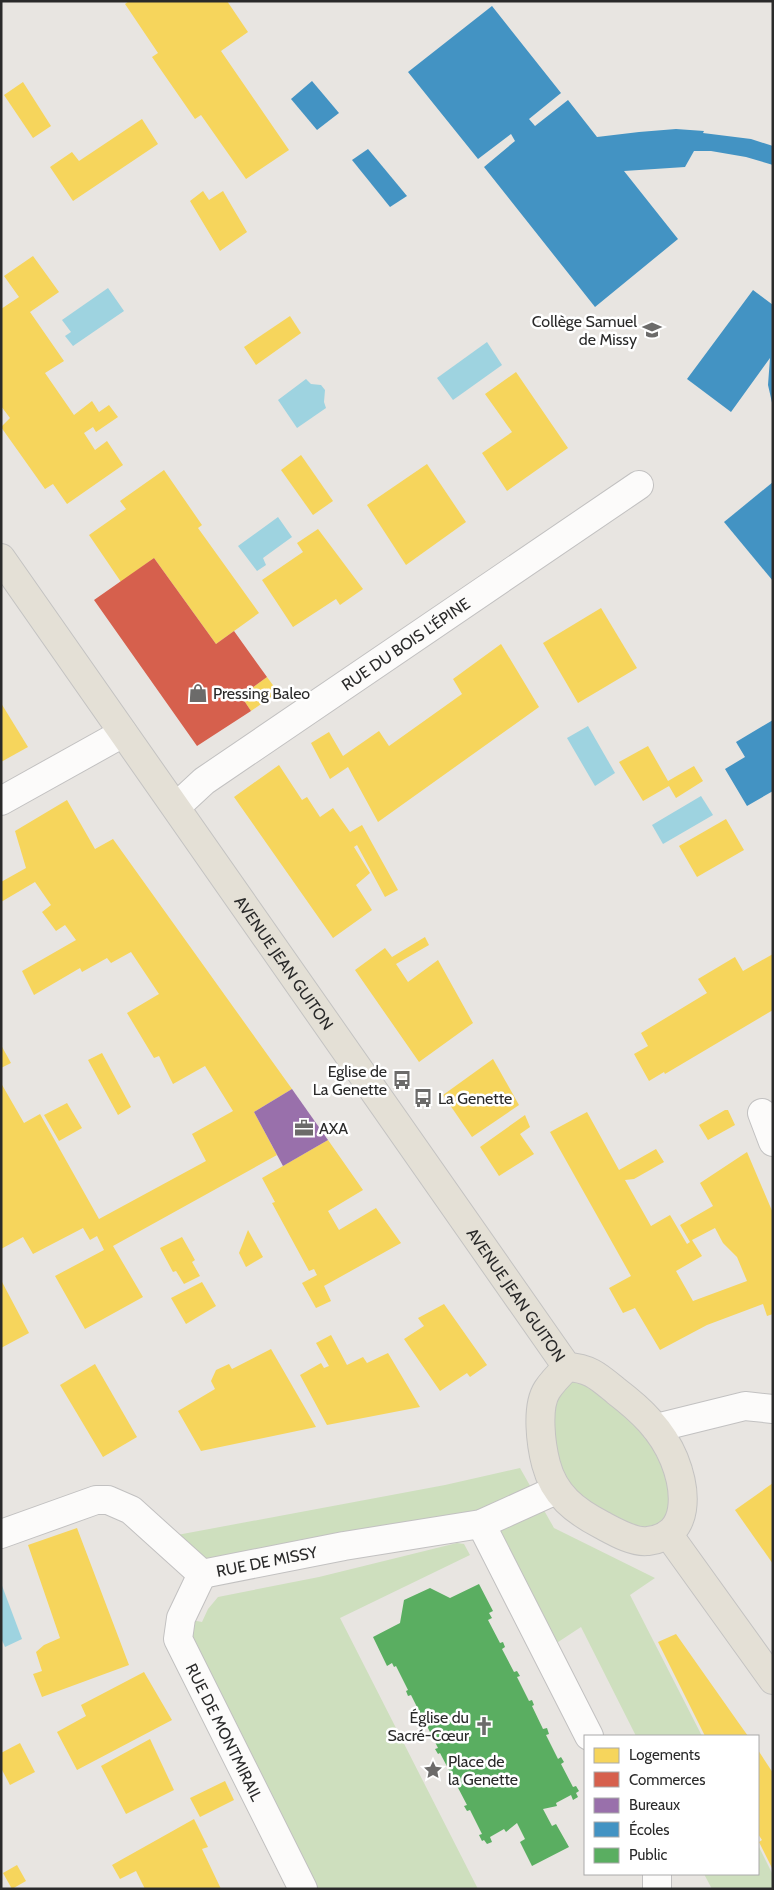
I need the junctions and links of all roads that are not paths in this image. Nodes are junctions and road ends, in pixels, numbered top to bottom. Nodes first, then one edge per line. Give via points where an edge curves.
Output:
1 (639, 485) dead end
2 (1, 558) edge
3 (123, 733) junction
4 (1, 801) edge
5 (176, 807) junction
6 (762, 1114) dead end
7 (773, 1142) edge
8 (567, 1367) junction
9 (773, 1410) edge
10 (656, 1428) junction
11 (556, 1490) junction
12 (481, 1524) junction
13 (1, 1534) edge
14 (668, 1534) junction
15 (202, 1574) junction
16 (773, 1680) edge
17 (588, 1735) edge
18 (657, 1875) edge
19 (303, 1889) edge
20 (657, 1889) edge

1 - 5 street, RUE DU BOIS L'ÉPINE via 204,781
2 - 3 main road, AVENUE JEAN GUITON
3 - 4 street
3 - 5 main road, AVENUE JEAN GUITON
5 - 8 main road, AVENUE JEAN GUITON
6 - 7 street
8 - 10 main road via 582,1368 602,1380 644,1413
8 - 11 main road via 546,1390 542,1408 544,1458
9 - 10 street via 745,1406
10 - 14 main road via 674,1458 683,1489 684,1504 678,1524
11 - 12 street, RUE DE MISSY
11 - 14 main road via 579,1513 629,1538 648,1541
12 - 15 street, RUE DE MISSY
12 - 17 street
13 - 15 street, RUE DE MISSY via 96,1500 108,1500 131,1510
14 - 16 main road
15 - 19 street, RUE DE MONTMIRAIL via 181,1618 178,1639
18 - 20 street

